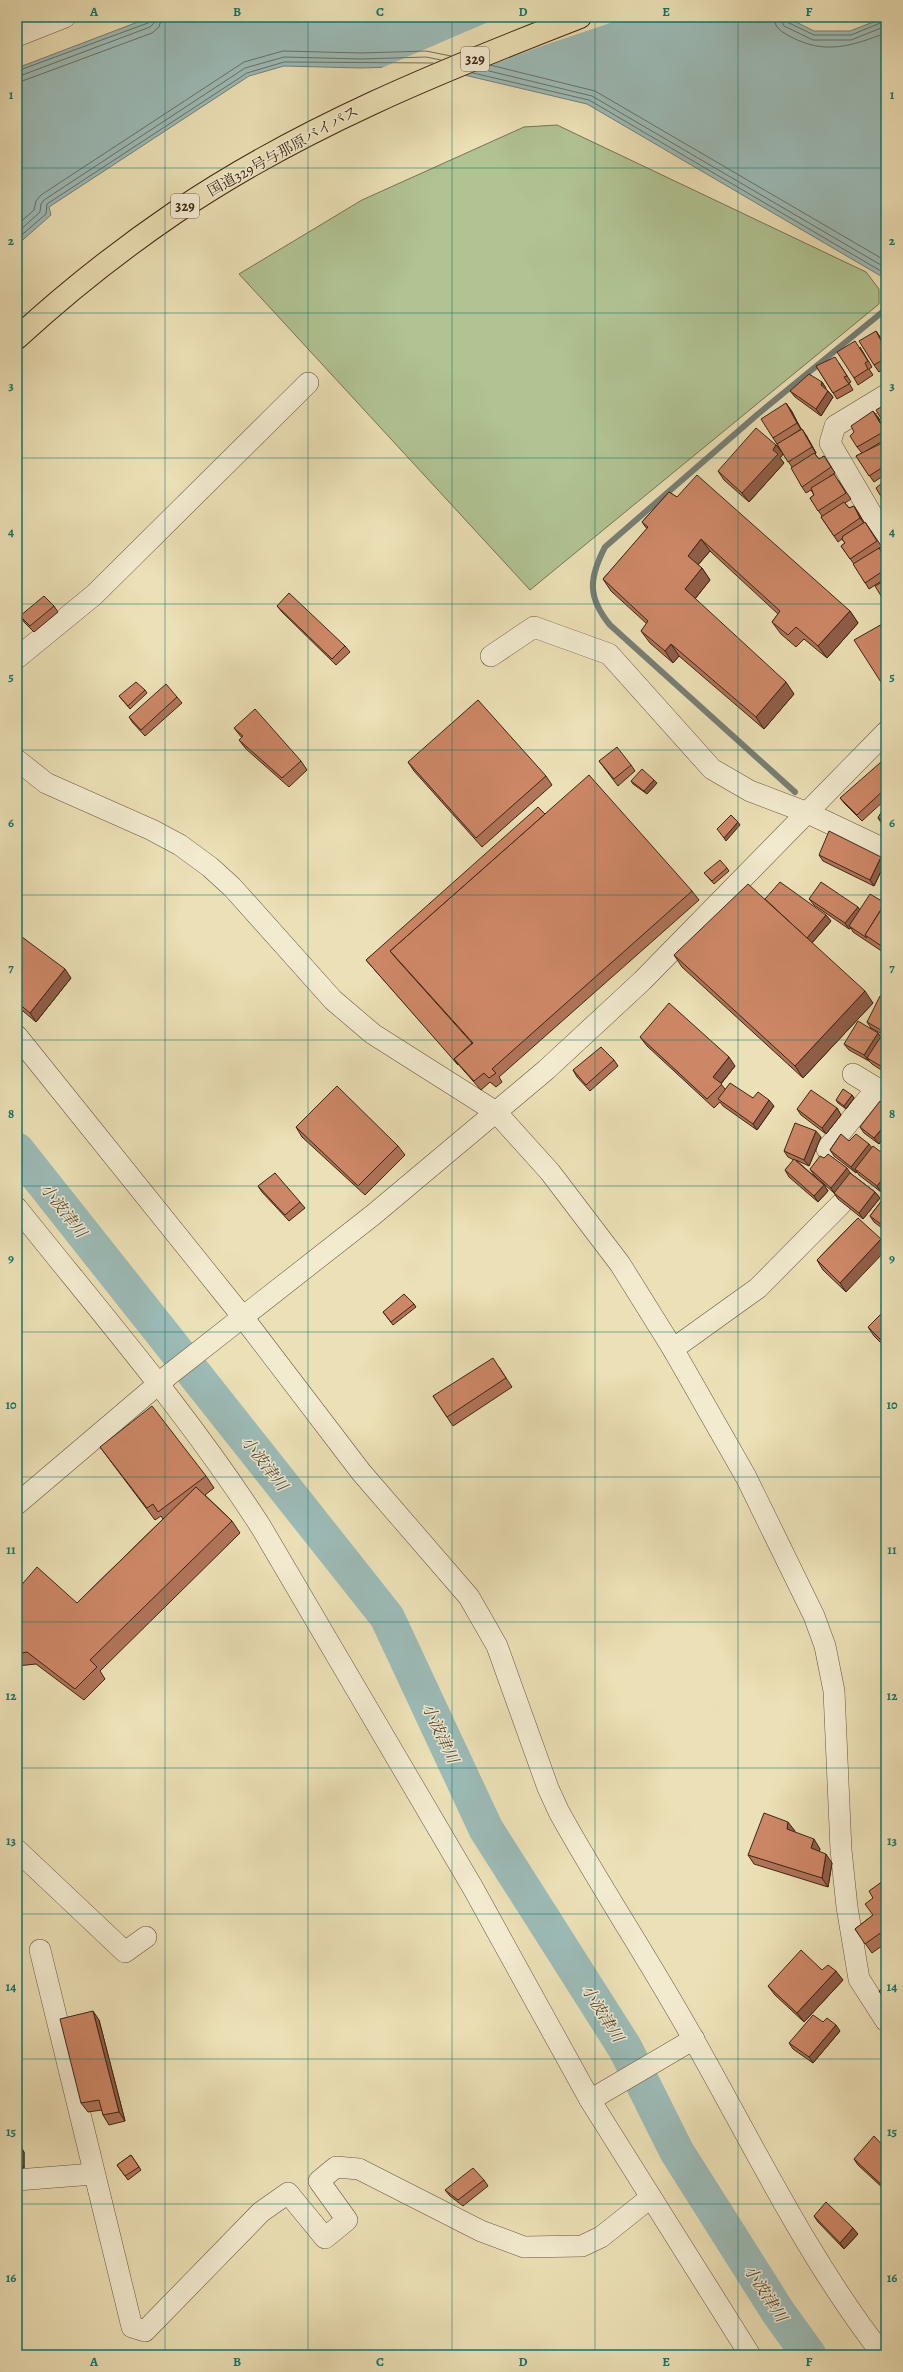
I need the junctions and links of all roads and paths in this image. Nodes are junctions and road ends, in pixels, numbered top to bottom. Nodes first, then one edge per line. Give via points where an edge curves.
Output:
1 (65, 17) edge
2 (580, 17) edge
3 (17, 36) edge
4 (17, 338) edge
5 (308, 383) dead end
6 (886, 395) edge
7 (886, 538) edge
8 (491, 656) dead end
9 (17, 658) edge
10 (886, 732) edge
11 (17, 760) edge
12 (808, 813) junction
13 (886, 850) edge
14 (17, 1036) edge
15 (853, 1074) dead end
16 (881, 1091) edge
17 (496, 1112) junction
18 (827, 1149) dead end
19 (842, 1204) edge
20 (17, 1208) edge
21 (242, 1316) junction
22 (673, 1349) junction
23 (164, 1379) junction
24 (17, 1504) edge
25 (17, 1850) edge
26 (146, 1937) dead end
27 (40, 1950) dead end
28 (886, 2021) edge
29 (689, 2042) junction
30 (597, 2096) junction
31 (93, 2174) junction
32 (17, 2180) edge
33 (650, 2198) junction
34 (750, 2355) edge
35 (883, 2355) edge

1 - 3 street
2 - 4 highway, 国道329号与那原バイパス / 329 via 372,103 271,155 177,212 103,264
5 - 9 street via 94,594
6 - 7 street via 835,426 830,444
8 - 12 street via 534,627 609,654 712,769 750,791
10 - 12 street
11 - 17 street via 46,783 180,845 232,887 333,1000 361,1024
12 - 13 street
12 - 17 street via 642,981
14 - 21 street
15 - 16 street
16 - 18 street
17 - 21 street via 373,1215
17 - 22 street via 550,1172 591,1224 620,1264
19 - 22 street via 758,1288
20 - 23 street
21 - 23 street
21 - 29 street via 361,1472 470,1597 497,1646 559,1812
22 - 28 street via 746,1477 814,1616 825,1646 834,1691 841,1850 849,1921 859,1979
23 - 24 street
23 - 30 street via 261,1527
25 - 26 street via 125,1952
27 - 31 street
29 - 30 street
29 - 35 street via 832,2282
30 - 33 street
31 - 32 street
31 - 33 street via 132,2327 145,2331 261,2212 288,2193 326,2238 347,2220 319,2181 336,2167 359,2169 481,2231 524,2248 582,2246 600,2237
33 - 34 street

